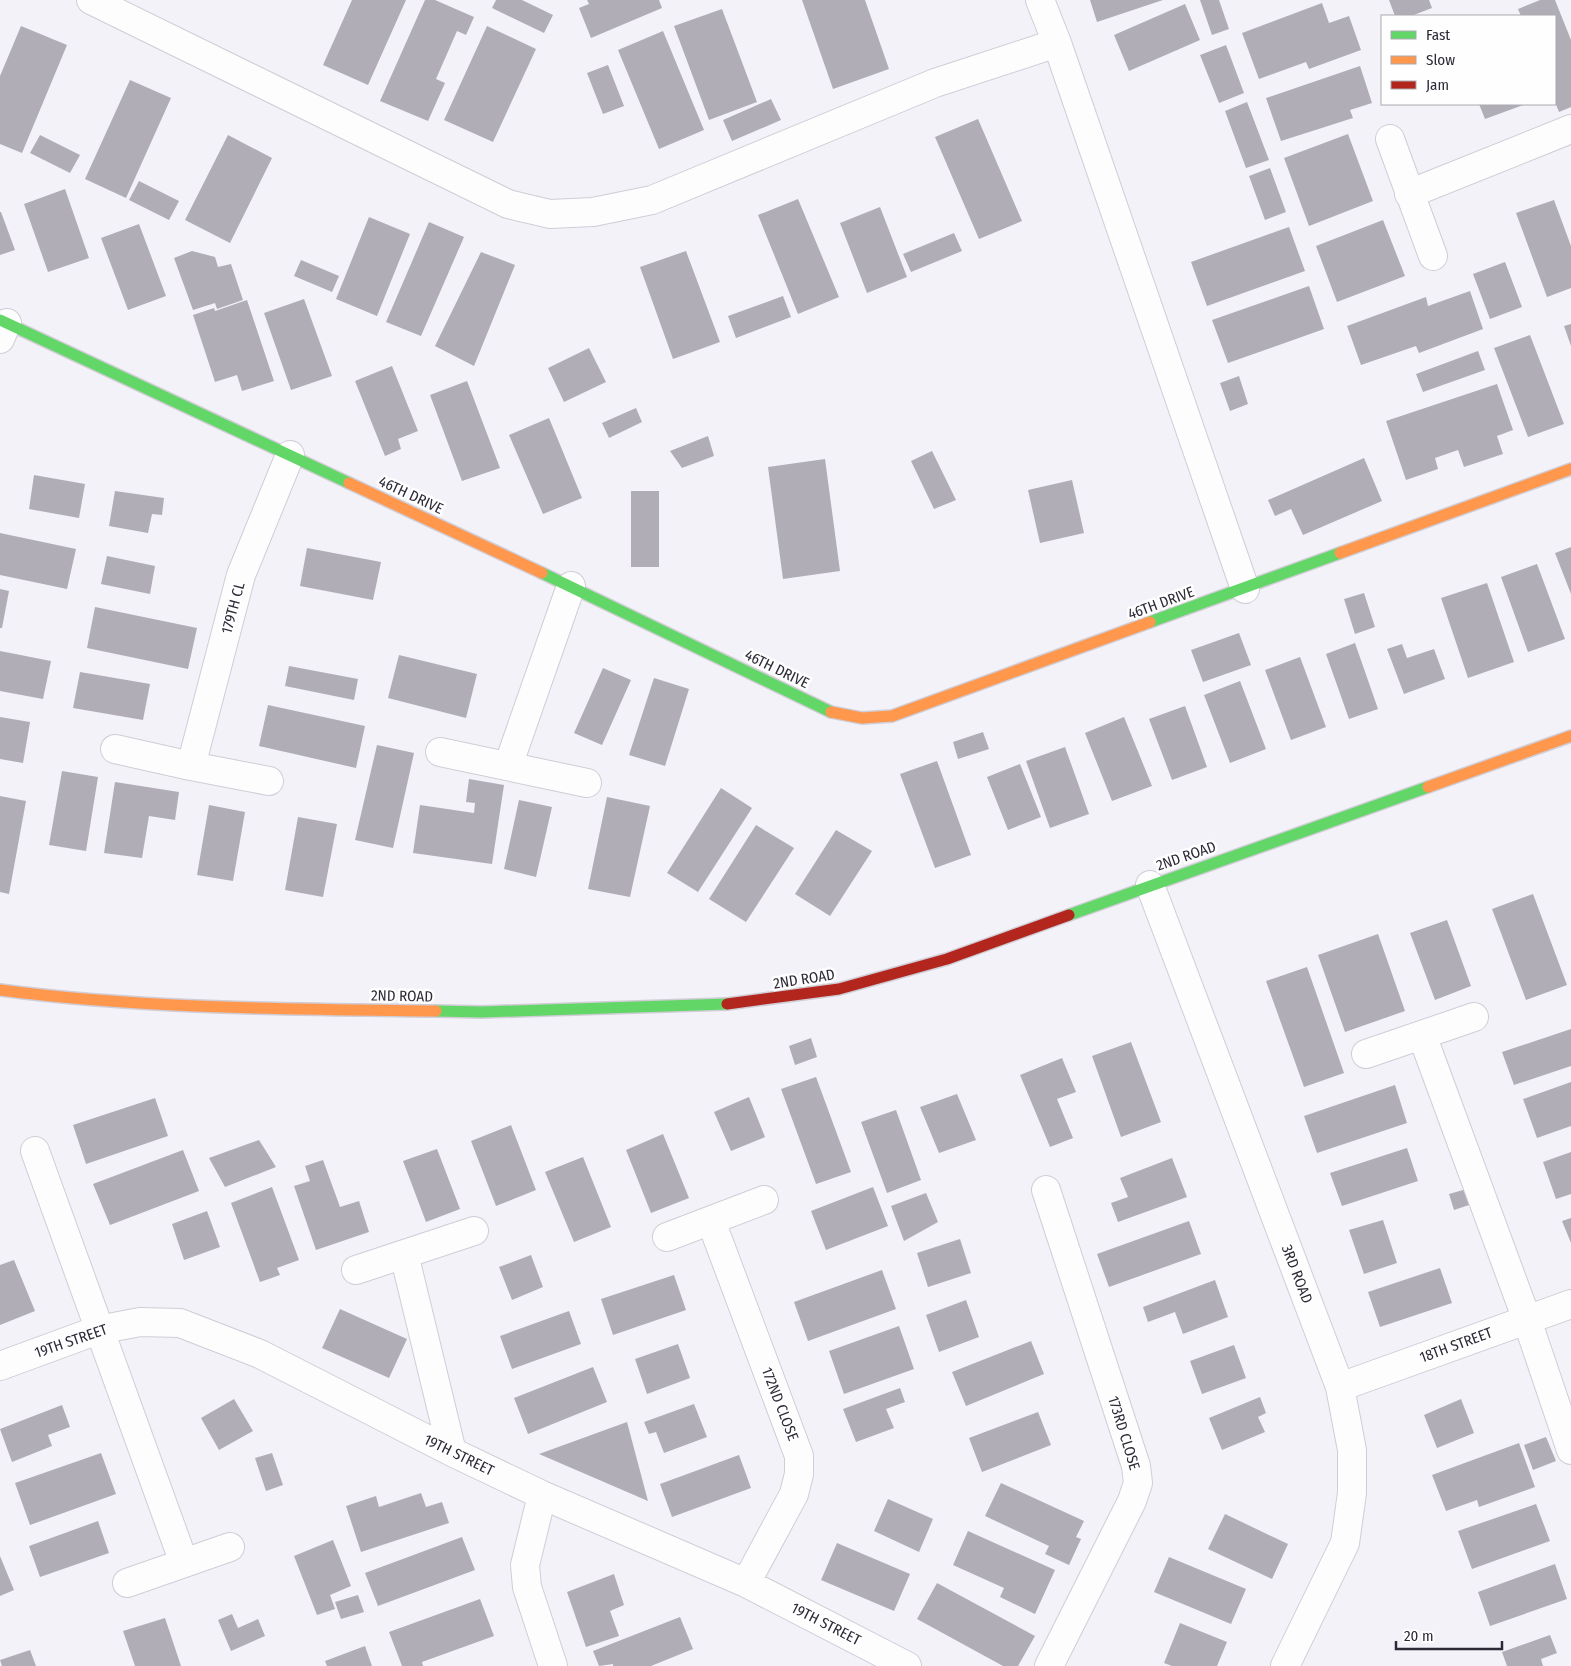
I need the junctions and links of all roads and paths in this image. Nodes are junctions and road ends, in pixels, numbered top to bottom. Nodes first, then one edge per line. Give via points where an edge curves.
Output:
1 (91, 0) edge
2 (1040, 0) edge
3 (1057, 43) junction
4 (1571, 129) edge
5 (1390, 140) dead end
6 (1409, 194) junction
7 (1433, 256) dead end
8 (2, 327) edge
9 (290, 455) junction
10 (1571, 469) edge
11 (571, 586) junction
12 (1245, 589) junction
13 (1571, 736) edge
14 (115, 749) dead end
15 (440, 752) dead end
16 (191, 766) junction
17 (508, 766) junction
18 (270, 781) dead end
19 (587, 783) dead end
20 (1150, 885) junction
21 (0, 990) edge
22 (1474, 1017) dead end
23 (1422, 1035) junction
24 (1366, 1054) dead end
25 (35, 1151) dead end
26 (1046, 1190) dead end
27 (764, 1200) dead end
28 (711, 1221) junction
29 (474, 1231) dead end
30 (667, 1237) dead end
31 (404, 1254) junction
32 (356, 1270) dead end
33 (1571, 1304) edge
34 (1527, 1320) junction
35 (98, 1330) junction
36 (0, 1366) edge
37 (1340, 1387) junction
38 (1571, 1450) edge
39 (452, 1452) junction
40 (542, 1495) junction
41 (230, 1547) dead end
42 (184, 1563) junction
43 (127, 1583) dead end
44 (746, 1583) junction
45 (553, 1666) edge
46 (907, 1666) edge
47 (1049, 1666) edge
48 (1285, 1666) edge

1 - 3 street via 508,204 550,214 593,212 652,200 935,84
2 - 3 street
3 - 12 street
4 - 6 street
5 - 6 street
6 - 7 street
8 - 9 street, 46TH DRIVE
9 - 11 street, 46TH DRIVE
9 - 16 street, 179TH CL via 241,575
10 - 12 street, 46TH DRIVE
11 - 12 street, 46TH DRIVE via 831,712 862,718 892,716
11 - 17 street
13 - 20 street, 2ND ROAD
14 - 16 street
15 - 17 street
16 - 18 street
17 - 19 street
20 - 21 street, 2ND ROAD via 947,959 839,989 736,1004 472,1012 250,1008 53,997
20 - 37 street, 3RD ROAD
22 - 23 street
23 - 24 street
23 - 34 street
25 - 35 street
26 - 47 street, 173RD CLOSE via 1136,1466 1138,1483
27 - 28 street
28 - 30 street
28 - 44 street, 172ND CLOSE via 799,1456 794,1494
29 - 31 street
31 - 32 street
31 - 39 street
33 - 34 street, 18TH STREET
34 - 37 street, 18TH STREET
34 - 38 street
35 - 36 street, 19TH STREET
35 - 39 street, 19TH STREET via 140,1322 180,1324 260,1354
35 - 42 street
37 - 48 street, 3RD ROAD via 1352,1450 1352,1493 1346,1543
39 - 40 street, 19TH STREET
40 - 44 street, 19TH STREET
40 - 45 street via 525,1565 527,1588
41 - 42 street
42 - 43 street
44 - 46 street, 19TH STREET

